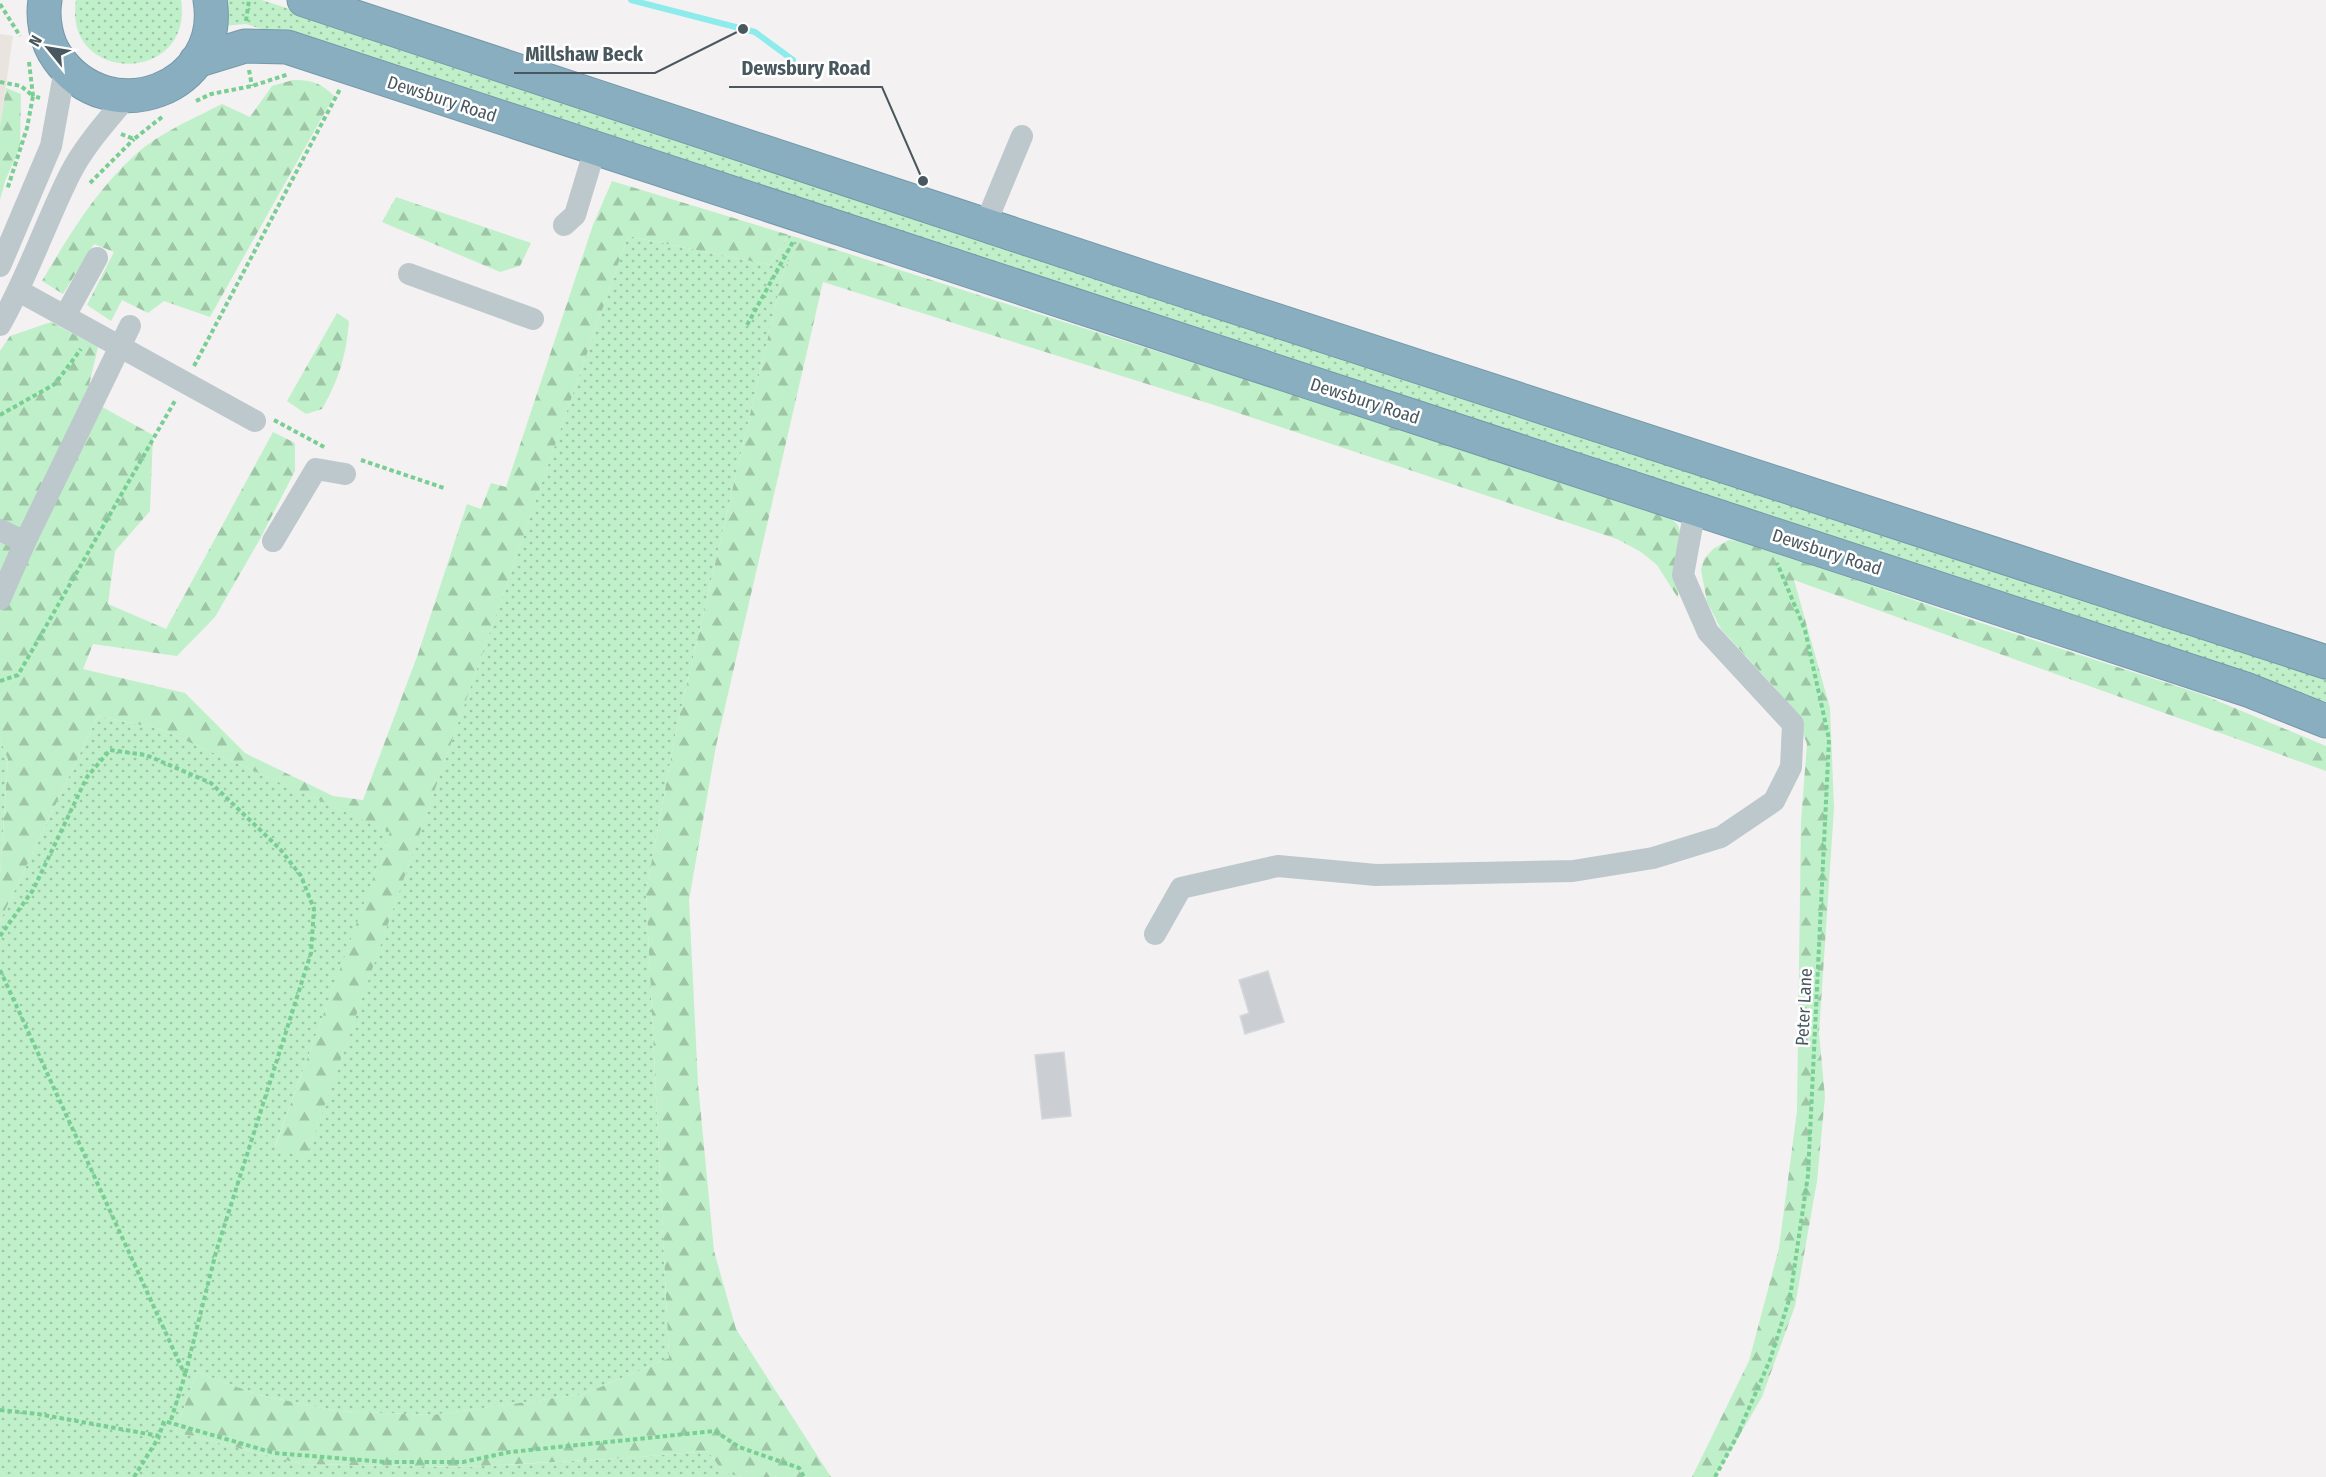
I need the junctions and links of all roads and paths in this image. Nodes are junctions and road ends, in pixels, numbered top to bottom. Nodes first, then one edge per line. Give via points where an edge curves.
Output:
1 (210, 0) edge
2 (304, 0) edge
3 (43, 2) edge
4 (196, 62) junction
5 (65, 69) junction
6 (0, 82) edge
7 (128, 97) junction
8 (1022, 136) dead end
9 (595, 149) junction
10 (7, 192) dead end
11 (806, 219) junction
12 (564, 225) dead end
13 (985, 225) junction
14 (97, 258) dead end
15 (0, 266) edge
16 (409, 274) dead end
17 (19, 291) junction
18 (65, 316) junction
19 (533, 319) dead end
20 (747, 324) dead end
21 (0, 325) edge
22 (130, 326) dead end
23 (93, 332) junction
24 (120, 347) junction
25 (0, 415) edge
26 (255, 421) dead end
27 (345, 474) dead end
28 (1695, 509) junction
29 (0, 530) edge
30 (1764, 532) junction
31 (273, 541) dead end
32 (25, 542) junction
33 (0, 599) edge
34 (2326, 662) edge
35 (2326, 721) edge
36 (1155, 933) dead end
37 (0, 936) edge
38 (0, 970) edge
39 (185, 1376) junction
40 (0, 1410) edge
41 (170, 1423) junction
42 (159, 1436) junction
43 (134, 1477) edge
44 (804, 1477) edge
45 (1715, 1477) edge

1 - 4 highway, Dewsbury Road via 208,38
2 - 13 highway
3 - 5 highway, Dewsbury Road via 46,33
4 - 7 highway, Dewsbury Road via 179,80 155,93
4 - 9 highway, Dewsbury Road via 245,46 286,47
5 - 7 highway, Dewsbury Road via 89,87
5 - 15 street via 51,146
6 - 10 path via 21,86 33,96
7 - 17 street via 71,172
8 - 13 street
9 - 11 highway, Dewsbury Road
9 - 12 street via 575,215
11 - 20 path
11 - 28 highway, Dewsbury Road
13 - 34 highway
14 - 18 street
16 - 19 street
17 - 18 street
17 - 21 street
18 - 23 street
22 - 24 street
23 - 24 street
23 - 25 path via 56,384
24 - 26 street
24 - 32 street
27 - 31 street via 316,469
28 - 30 highway, Dewsbury Road
28 - 36 street via 1683,575 1708,632 1793,724 1791,767 1774,801 1721,837 1653,858 1573,871 1376,875 1278,866 1180,888
29 - 32 street
30 - 35 highway, Dewsbury Road via 2248,690
30 - 45 path, Peter Lane via 1805,630 1829,739 1816,1044 1808,1175 1790,1297 1770,1360
32 - 33 street
37 - 39 path via 33,890 87,777 110,750 146,755 211,783 280,849 302,876 314,909 311,953 216,1252
38 - 39 path
39 - 41 path
40 - 42 path
41 - 42 path via 164,1421
41 - 44 path via 274,1453 385,1462 463,1462 510,1452 715,1431 739,1447 799,1468
42 - 43 path

